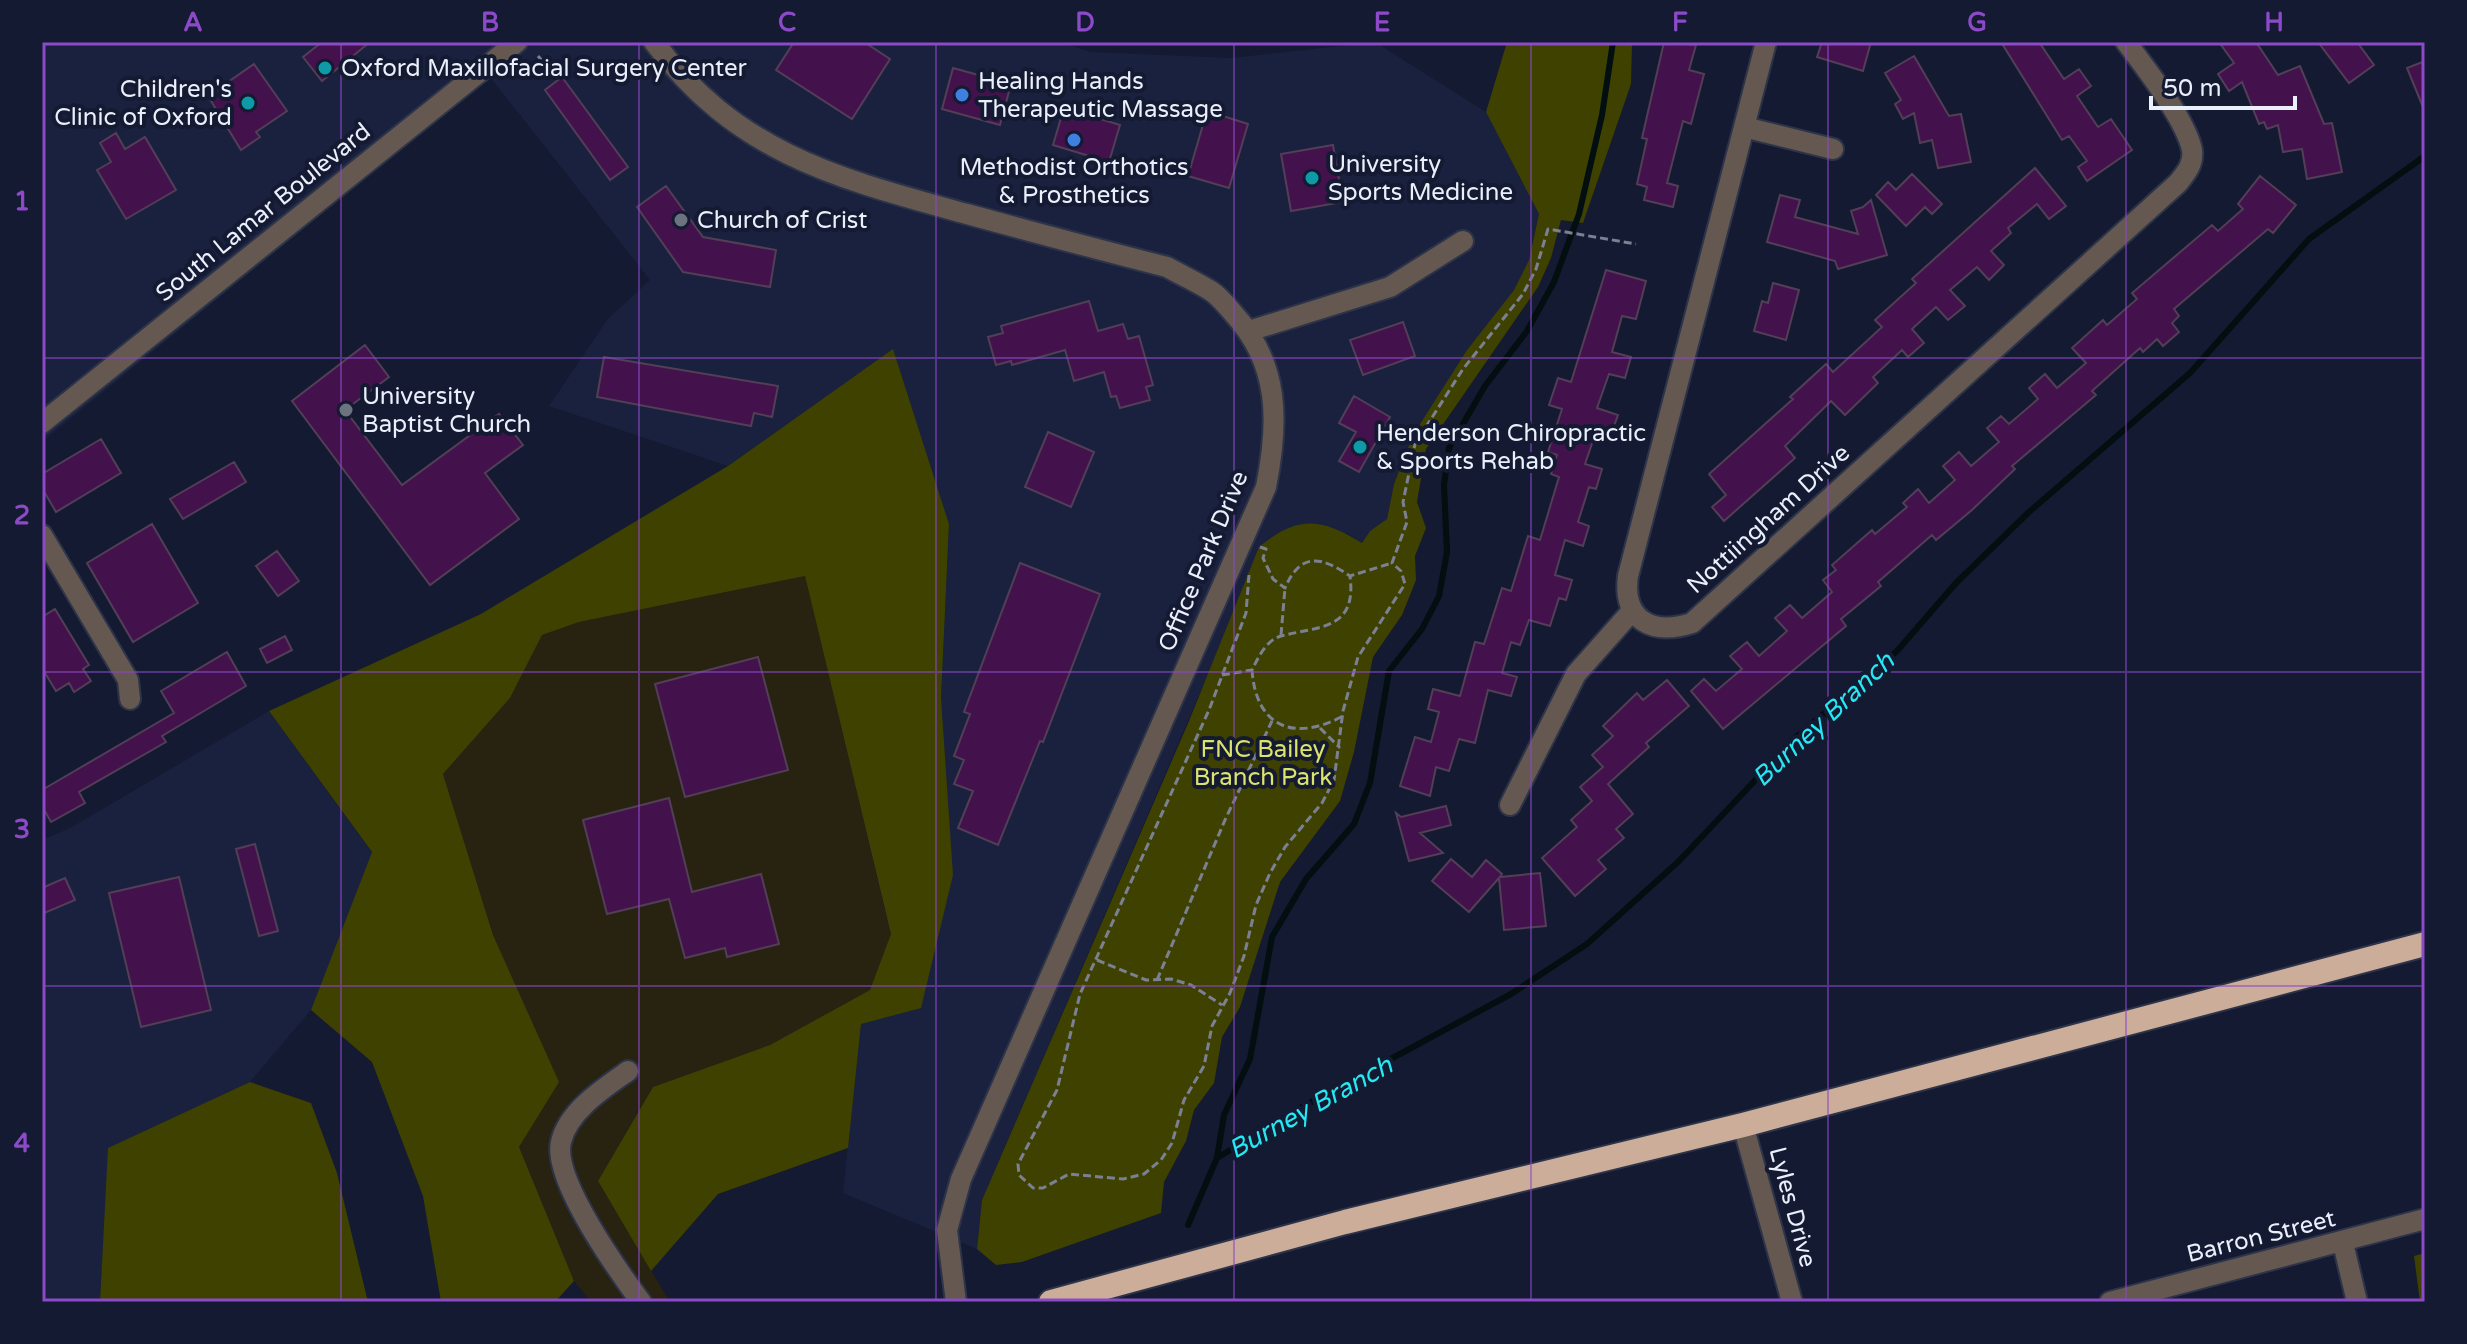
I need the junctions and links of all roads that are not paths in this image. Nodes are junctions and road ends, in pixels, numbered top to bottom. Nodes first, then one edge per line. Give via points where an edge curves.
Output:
1 (517, 42) edge
2 (654, 42) edge
3 (1766, 42) edge
4 (2134, 45) edge
5 (1744, 127) junction
6 (1833, 149) dead end
7 (1463, 241) dead end
8 (1249, 331) junction
9 (42, 423) edge
10 (42, 535) edge
11 (1631, 612) junction
12 (130, 699) dead end
13 (1510, 805) dead end
14 (2425, 944) edge
15 (628, 1071) dead end
16 (1743, 1125) junction
17 (2425, 1219) edge
18 (2343, 1243) junction
19 (641, 1302) edge
20 (956, 1302) edge
21 (1051, 1302) edge
22 (1792, 1302) edge
23 (2110, 1302) edge
24 (2357, 1302) edge

1 - 9 street, South Lamar Boulevard
2 - 8 street, Office Park Drive via 717,110 826,173 1167,267 1214,292
3 - 5 street
4 - 11 street, Nottiingham Drive via 2192,150 2190,167 2178,183 1692,623 1651,625
5 - 6 street
5 - 11 street via 1628,576 1625,597
7 - 8 street via 1390,287
8 - 20 street, Office Park Drive via 1266,363 1275,397 1275,442 1266,487 961,1179 947,1230
10 - 12 street via 128,680
11 - 13 street via 1576,674
14 - 16 highway
15 - 19 street via 594,1095 560,1143 564,1170 595,1236
16 - 21 highway via 1345,1222
16 - 22 street, Lyles Drive
17 - 18 street, Barron Street
18 - 23 street, Barron Street
18 - 24 street

